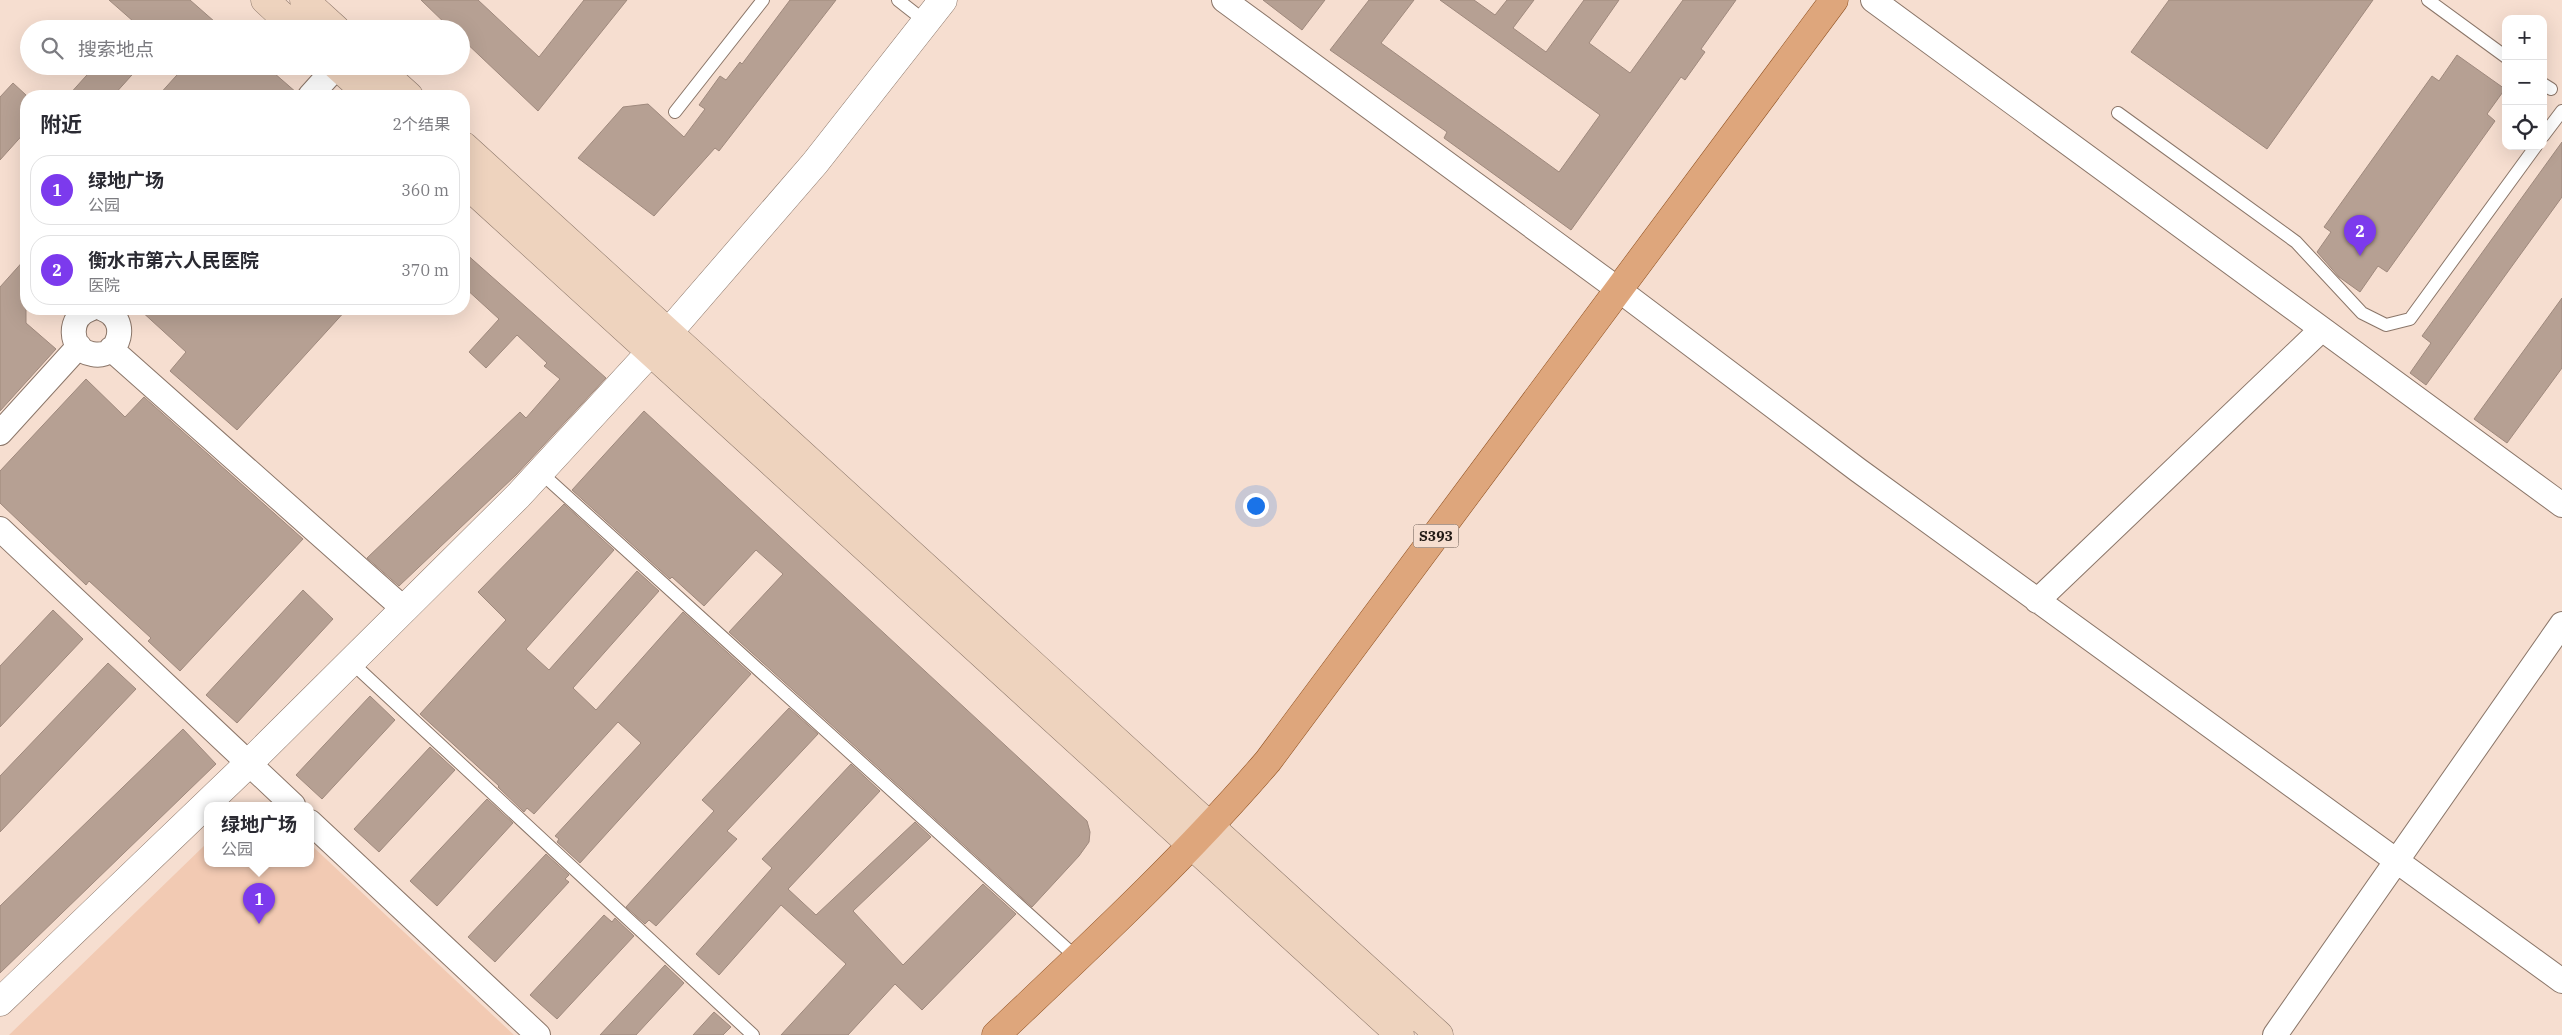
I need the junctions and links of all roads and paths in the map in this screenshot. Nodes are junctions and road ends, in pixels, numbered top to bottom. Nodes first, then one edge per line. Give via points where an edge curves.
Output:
1 (265, 0) edge
2 (304, 0) edge
3 (763, 0) edge
4 (898, 0) edge
5 (943, 0) edge
6 (1224, 0) edge
7 (1834, 0) edge
8 (1872, 0) edge
9 (2428, 0) edge
10 (286, 20) edge
11 (326, 20) edge
12 (926, 22) junction
13 (2502, 54) edge
14 (329, 75) edge
15 (347, 75) edge
16 (386, 75) edge
17 (315, 90) edge
18 (363, 90) edge
19 (402, 90) edge
20 (2562, 111) edge
21 (675, 112) dead end
22 (2118, 113) dead end
23 (2547, 131) edge
24 (2533, 150) edge
25 (470, 152) edge
26 (470, 187) edge
27 (1619, 290) junction
28 (80, 315) edge
29 (115, 315) edge
30 (2322, 329) junction
31 (659, 343) junction
32 (79, 346) junction
33 (111, 349) junction
34 (0, 433) edge
35 (540, 472) junction
36 (2562, 505) edge
37 (0, 529) edge
38 (2037, 601) junction
39 (404, 609) junction
40 (2562, 624) edge
41 (351, 662) junction
42 (248, 764) junction
43 (208, 802) edge
44 (290, 802) edge
45 (204, 806) edge
46 (314, 826) edge
47 (1201, 836) junction
48 (2397, 861) junction
49 (1077, 958) junction
50 (2562, 981) edge
51 (0, 1002) edge
52 (538, 1035) edge
53 (753, 1035) edge
54 (996, 1035) edge
55 (1400, 1035) edge
56 (1439, 1035) edge
57 (2275, 1035) edge

1 - 10 main road
2 - 11 main road
3 - 21 lane
4 - 12 lane
5 - 12 street
6 - 27 street
7 - 27 main road, S393
8 - 30 street
9 - 13 lane
12 - 31 street via 815,163
14 - 17 street
15 - 18 main road
16 - 19 main road
20 - 23 lane
22 - 24 lane via 2296,242 2362,313 2386,326 2410,319
25 - 31 main road
26 - 31 main road
27 - 38 street
27 - 47 main road, S393 via 1268,761
28 - 32 street via 73,330
29 - 33 street via 120,326 120,338
30 - 36 street
30 - 38 street
31 - 35 street
31 - 47 main road
32 - 33 street via 93,354
32 - 34 street
33 - 39 street
35 - 39 street
35 - 49 lane
37 - 42 street
38 - 48 street
39 - 41 street
40 - 48 street
41 - 42 street
41 - 53 lane
42 - 43 street
42 - 44 street
45 - 51 street
46 - 52 street
47 - 49 main road, S393
47 - 55 main road
47 - 56 main road
48 - 50 street
48 - 57 street
49 - 54 main road, S393

